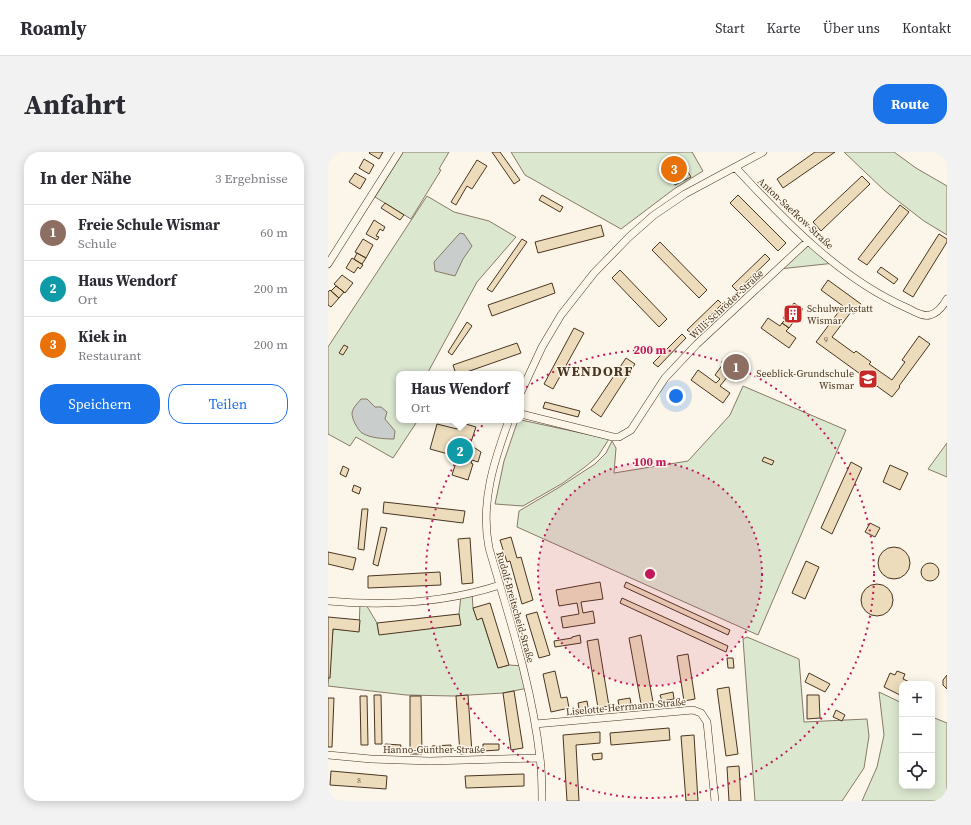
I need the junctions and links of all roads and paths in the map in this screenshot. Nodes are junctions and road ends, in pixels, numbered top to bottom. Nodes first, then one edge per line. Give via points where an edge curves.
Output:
1 (399, 152) edge
2 (763, 152) edge
3 (735, 166) junction
4 (808, 241) junction
5 (328, 264) edge
6 (947, 299) edge
7 (524, 386) edge
8 (524, 415) edge
9 (508, 423) edge
10 (500, 585) junction
11 (328, 601) edge
12 (534, 724) junction
13 (328, 755) edge
14 (540, 758) junction
15 (542, 801) edge
16 (715, 801) edge

1 - 5 street
2 - 3 street
3 - 4 street, Anton-Saefkow-Straße
3 - 7 street via 654,215 594,273 561,315
4 - 6 street, Anton-Saefkow-Straße via 856,280 890,301 919,314 930,315 942,308
4 - 8 street, Willi-Schröder-Straße via 697,344 665,378 631,430 619,437 613,437
9 - 10 street, Rudolf-Breitscheid-Straße via 491,477 486,513 486,535
10 - 11 street via 427,600 365,603
10 - 12 street, Rudolf-Breitscheid-Straße via 521,659
12 - 14 street, Rudolf-Breitscheid-Straße
12 - 16 street, Liselotte-Herrmann-Straße via 693,710 701,713 708,722
13 - 14 street, Hanno-Günther-Straße via 378,760 430,761
14 - 15 street, Rudolf-Breitscheid-Straße

